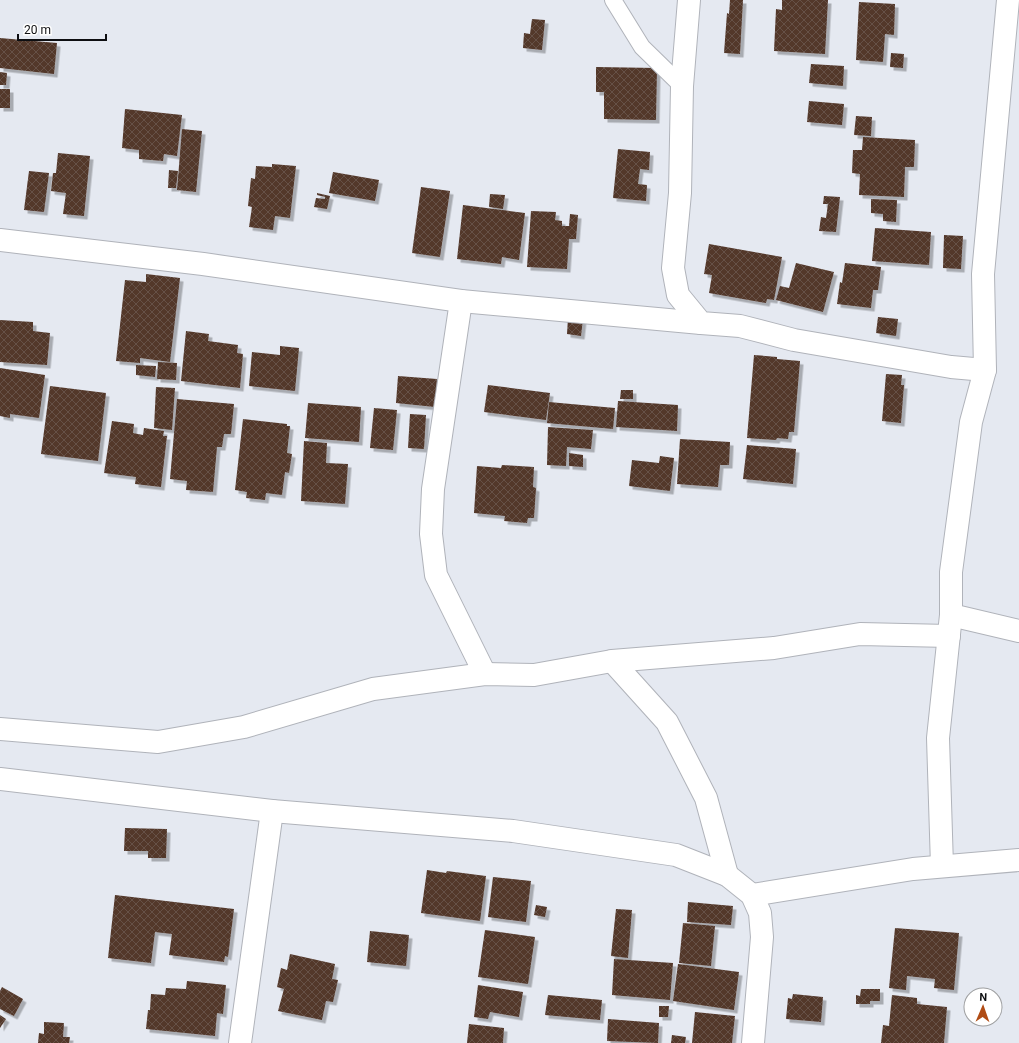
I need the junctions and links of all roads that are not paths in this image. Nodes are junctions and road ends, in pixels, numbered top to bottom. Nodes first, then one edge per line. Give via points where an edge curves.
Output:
1 (613, 0) edge
2 (690, 0) edge
3 (1008, 0) edge
4 (682, 86) junction
5 (0, 240) edge
6 (461, 301) junction
7 (701, 322) junction
8 (985, 370) junction
9 (951, 615) junction
10 (1019, 631) edge
11 (949, 636) junction
12 (612, 661) junction
13 (485, 674) junction
14 (0, 729) edge
15 (0, 779) edge
16 (272, 811) junction
17 (1019, 860) edge
18 (942, 866) junction
19 (727, 875) junction
20 (752, 895) junction
21 (240, 1043) edge
22 (753, 1043) edge

1 - 4 lane via 642,47
2 - 4 street
3 - 8 street via 983,274
4 - 7 street via 680,193 673,268 678,295
5 - 6 street
6 - 7 street
6 - 13 street via 433,488 431,534 436,575
7 - 8 street via 740,326 794,340 951,367
8 - 9 street via 971,422 951,572
9 - 10 street
9 - 11 street
11 - 12 street via 860,634 774,648
11 - 18 street via 938,738
12 - 13 street via 534,675
12 - 19 street via 667,722 706,798
13 - 14 street via 373,689 244,727 158,742
15 - 16 street
16 - 19 street via 514,831 676,856
16 - 21 street
17 - 18 street
18 - 20 street
19 - 20 street
20 - 22 street via 760,913 762,937

